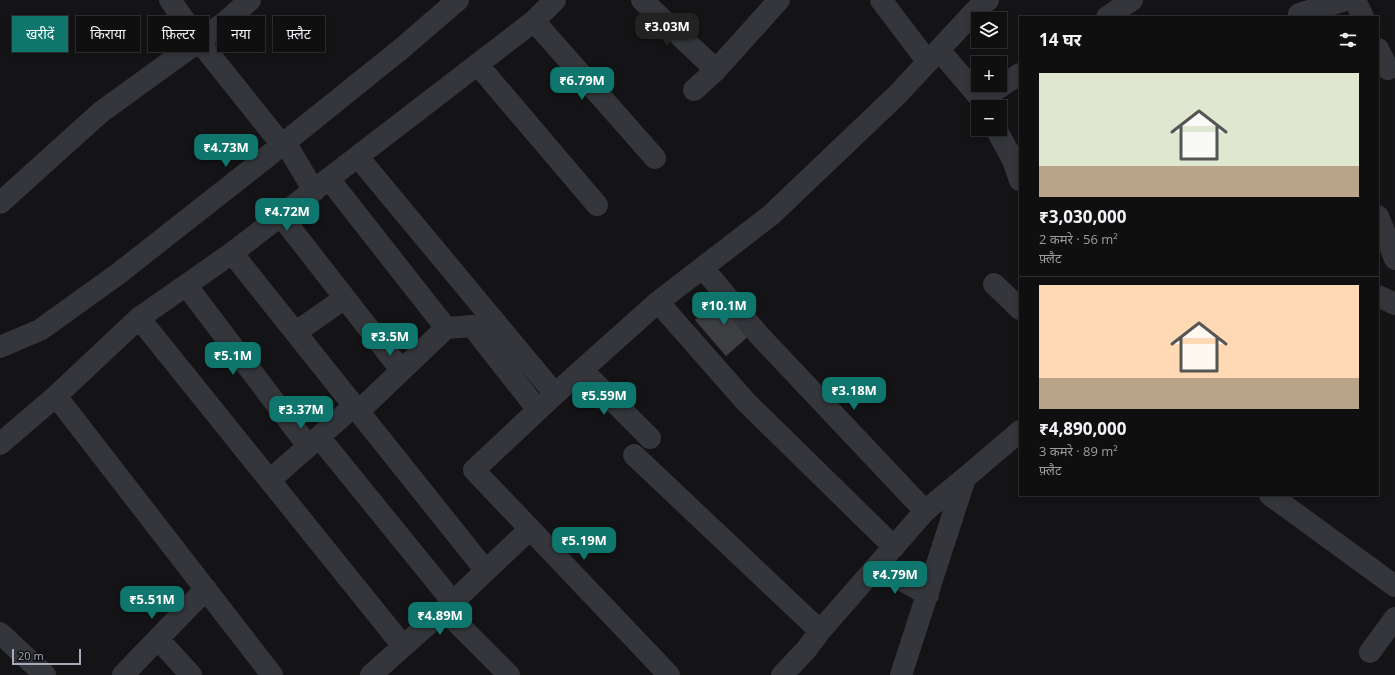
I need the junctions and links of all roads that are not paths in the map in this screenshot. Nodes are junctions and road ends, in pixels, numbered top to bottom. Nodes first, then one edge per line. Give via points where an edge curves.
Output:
1 (170, 0) edge
2 (250, 0) edge
3 (458, 0) edge
4 (554, 0) edge
5 (642, 0) edge
6 (779, 0) edge
7 (881, 0) edge
8 (988, 0) edge
9 (1132, 0) edge
10 (1346, 0) edge
11 (1355, 0) edge
12 (1297, 10) edge
13 (181, 16) edge
14 (1108, 16) edge
15 (1363, 16) edge
16 (534, 21) junction
17 (209, 34) edge
18 (1379, 51) edge
19 (184, 52) edge
20 (208, 52) edge
21 (933, 56) junction
22 (478, 65) junction
23 (1388, 69) dead end
24 (716, 70) junction
25 (1019, 75) edge
26 (694, 90) dead end
27 (980, 100) edge
28 (987, 100) edge
29 (1000, 136) edge
30 (284, 143) junction
31 (358, 157) junction
32 (655, 158) dead end
33 (1018, 165) edge
34 (321, 185) junction
35 (0, 202) edge
36 (597, 205) dead end
37 (281, 216) junction
38 (1379, 219) edge
39 (232, 253) junction
40 (1395, 259) edge
41 (703, 268) junction
42 (994, 284) dead end
43 (186, 285) junction
44 (1379, 296) edge
45 (345, 298) junction
46 (658, 302) junction
47 (1395, 304) edge
48 (1019, 308) edge
49 (140, 318) junction
50 (446, 328) junction
51 (296, 332) junction
52 (0, 347) edge
53 (401, 370) junction
54 (582, 370) junction
55 (555, 394) junction
56 (56, 396) junction
57 (357, 409) junction
58 (538, 410) junction
59 (1019, 432) edge
60 (650, 438) dead end
61 (314, 442) junction
62 (0, 444) edge
63 (634, 455) dead end
64 (965, 478) junction
65 (270, 480) junction
66 (1271, 496) edge
67 (925, 511) junction
68 (530, 529) junction
69 (894, 547) junction
70 (878, 566) junction
71 (486, 570) junction
72 (1395, 586) edge
73 (206, 589) junction
74 (928, 595) junction
75 (449, 606) junction
76 (1395, 618) edge
77 (820, 631) junction
78 (0, 633) edge
79 (158, 639) junction
80 (403, 646) junction
81 (1370, 652) dead end
82 (378, 672) edge
83 (45, 675) edge
84 (123, 675) edge
85 (191, 675) edge
86 (272, 675) edge
87 (509, 675) edge
88 (669, 675) edge
89 (782, 675) edge
90 (901, 675) edge

1 - 13 street
2 - 17 street
3 - 30 street
4 - 16 street
5 - 24 street
6 - 24 street
7 - 21 street
8 - 21 street
9 - 14 street
10 - 12 street
11 - 15 street
16 - 22 street
16 - 32 street
18 - 23 street
19 - 35 street via 101,112
20 - 30 street
21 - 27 street
21 - 41 street via 897,95 771,215
22 - 31 street
22 - 36 street
24 - 26 street
25 - 28 street
29 - 33 street
30 - 34 street
30 - 52 street via 118,274 53,321 40,330
31 - 34 street
31 - 55 street
34 - 37 street
34 - 50 street
37 - 39 street
37 - 45 street
38 - 40 street
39 - 43 street
39 - 51 street
41 - 46 street
41 - 67 street via 758,334
42 - 48 street
43 - 49 street
43 - 61 street
44 - 47 street
45 - 51 street
45 - 53 street
46 - 54 street
46 - 69 street via 746,402
49 - 56 street
49 - 65 street
50 - 53 street
50 - 58 street via 472,326
51 - 57 street
53 - 57 street
54 - 55 street
54 - 60 street
55 - 58 street
56 - 62 street
56 - 73 street
57 - 61 street
57 - 71 street
58 - 68 street via 474,470
59 - 64 street
61 - 65 street
61 - 75 street
63 - 77 street
64 - 67 street
64 - 74 street
65 - 80 street
66 - 72 street
67 - 69 street
68 - 71 street
68 - 88 street
69 - 70 street
70 - 74 street
70 - 77 street
71 - 75 street
73 - 79 street
73 - 86 street
74 - 90 street
75 - 80 street
75 - 87 street
76 - 81 street
77 - 89 street
78 - 83 street
79 - 84 street
79 - 85 street
80 - 82 street

